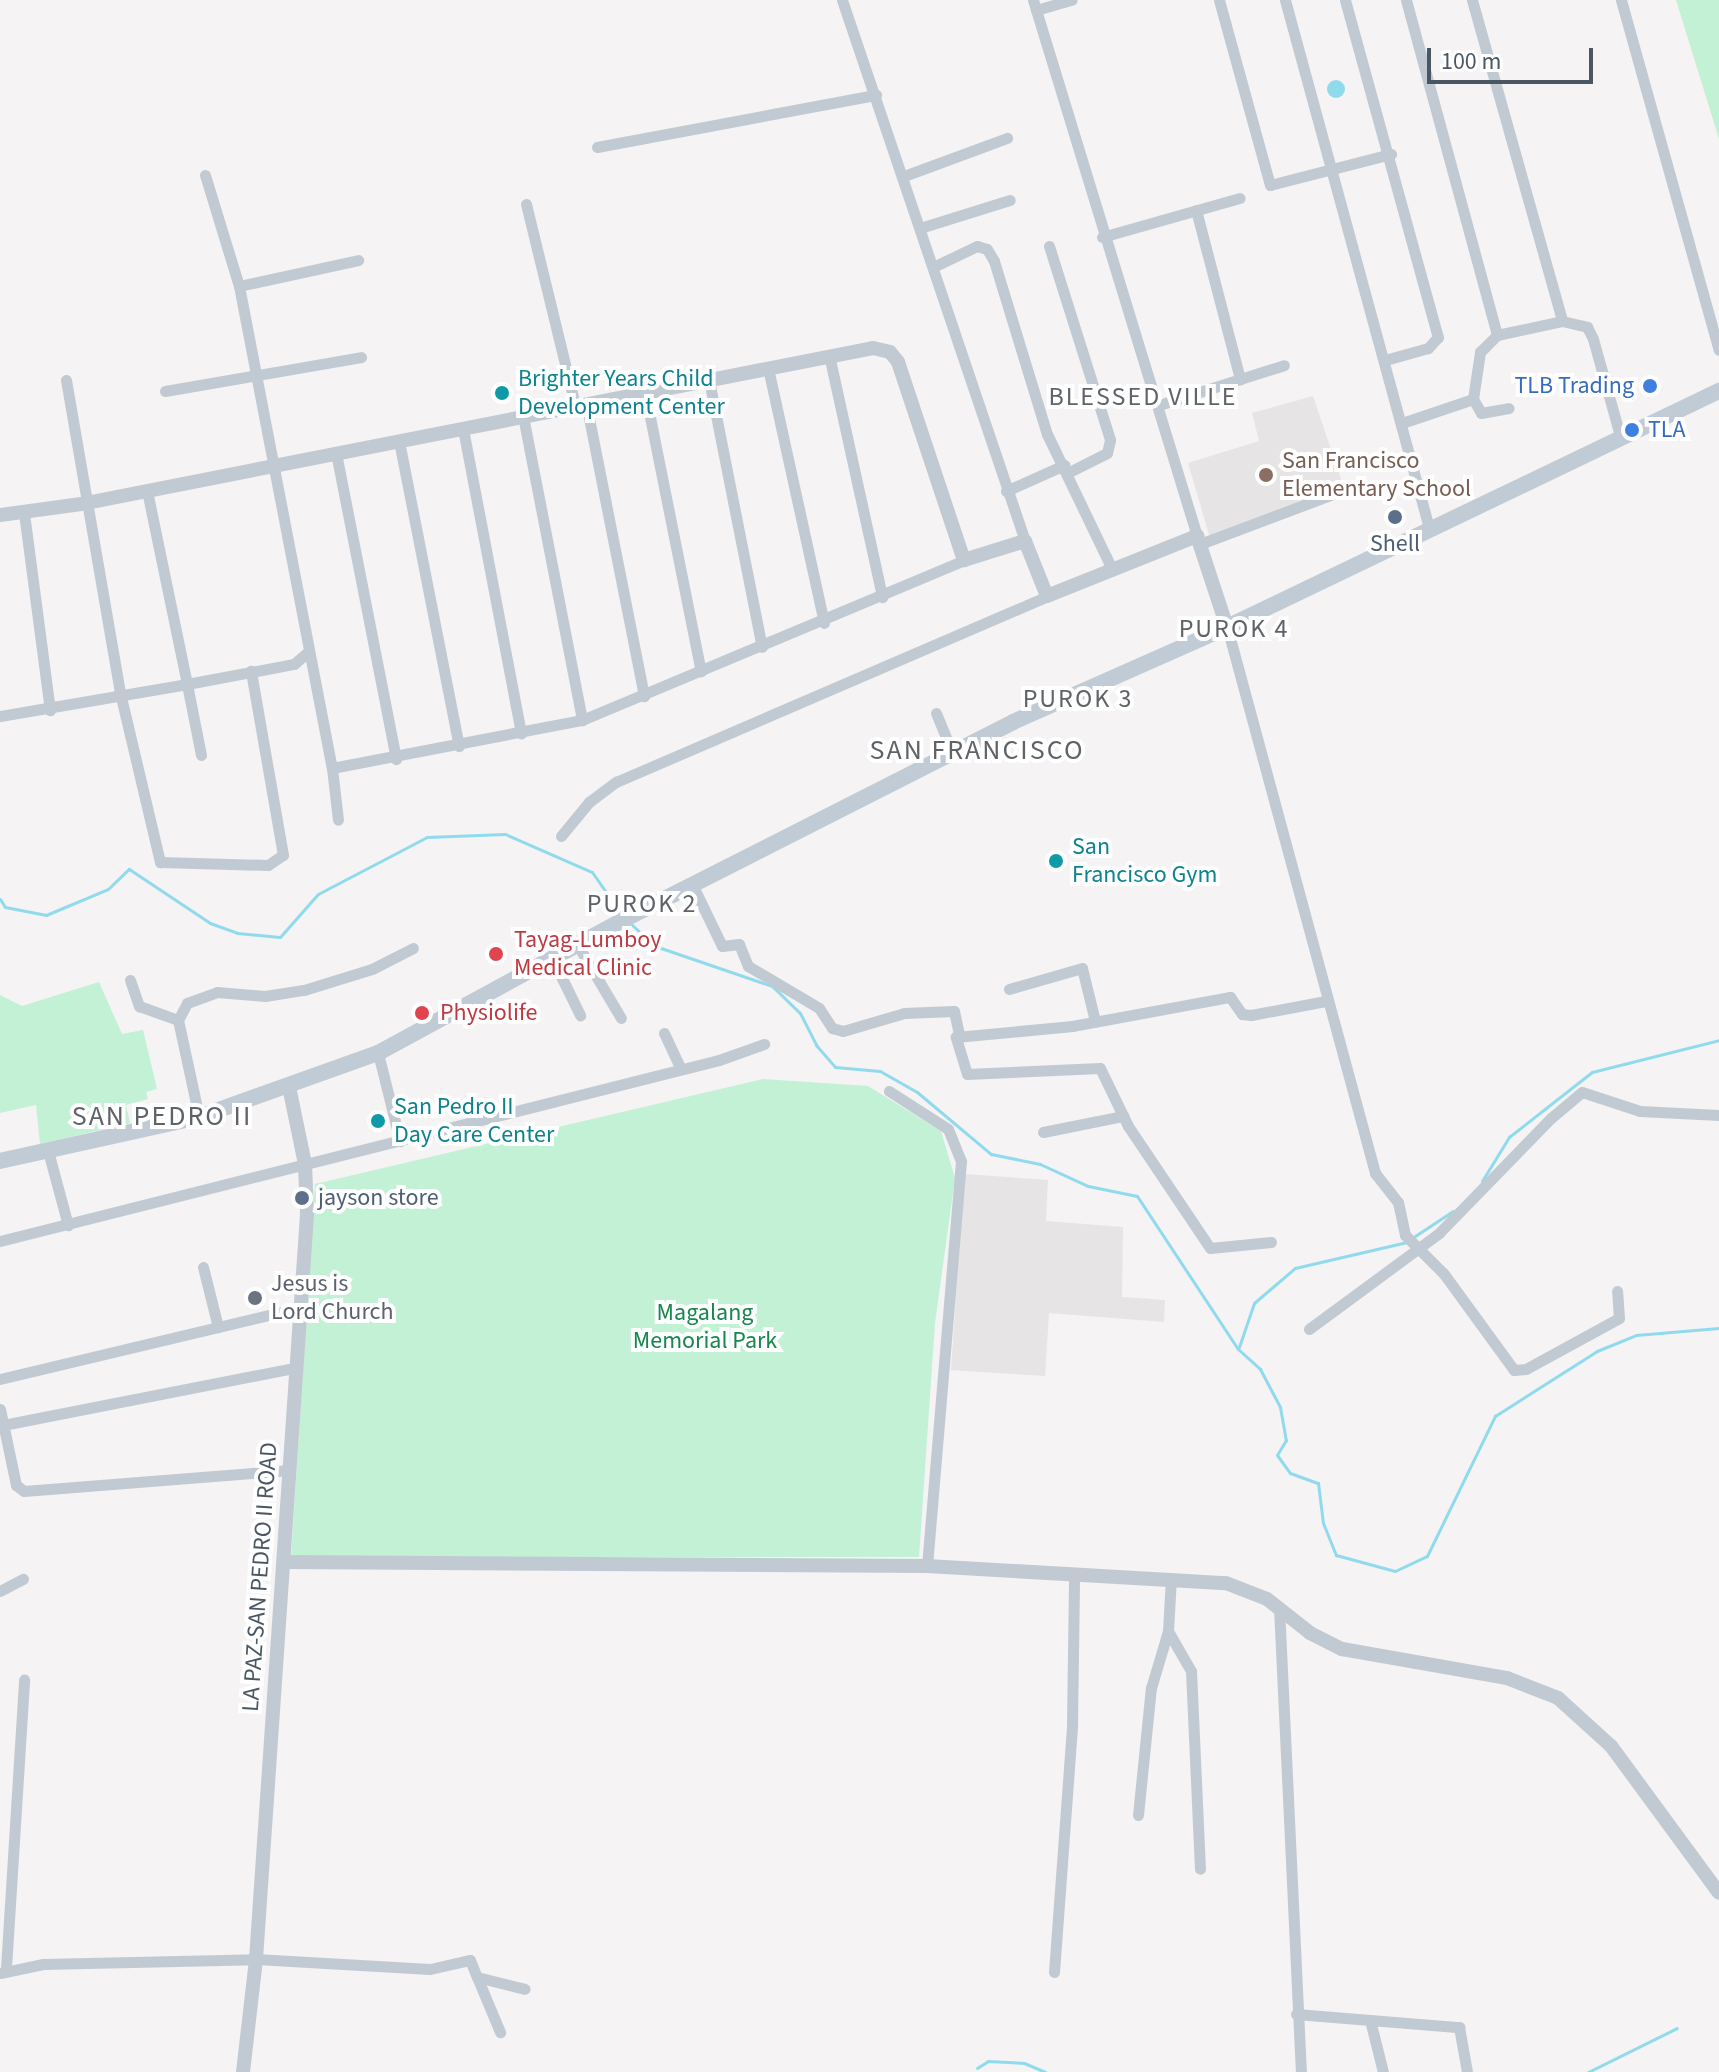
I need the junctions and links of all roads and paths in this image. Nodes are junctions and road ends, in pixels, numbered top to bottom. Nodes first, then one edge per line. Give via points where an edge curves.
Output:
1 (842, 0) edge
2 (1072, 0) edge
3 (1219, 0) edge
4 (1285, 0) edge
5 (1345, 0) edge
6 (1406, 0) edge
7 (1472, 0) edge
8 (1621, 0) edge
9 (1035, 5) edge
10 (876, 95) junction
11 (1007, 138) dead end
12 (597, 147) dead end
13 (1391, 154) junction
14 (1330, 170) junction
15 (205, 175) dead end
16 (904, 176) junction
17 (1240, 198) dead end
18 (1010, 200) dead end
19 (526, 204) dead end
20 (1196, 210) junction
21 (920, 228) junction
22 (1102, 237) junction
23 (1049, 246) dead end
24 (358, 260) dead end
25 (933, 267) junction
26 (239, 286) junction
27 (1562, 321) junction
28 (1497, 335) junction
29 (1719, 350) edge
30 (829, 355) junction
31 (361, 357) dead end
32 (1385, 360) junction
33 (1284, 365) dead end
34 (768, 368) junction
35 (255, 374) junction
36 (1240, 379) junction
37 (66, 380) dead end
38 (709, 380) junction
39 (165, 391) dead end
40 (1719, 391) edge
41 (645, 392) junction
42 (1473, 399) junction
43 (580, 404) junction
44 (1159, 405) junction
45 (1509, 408) dead end
46 (523, 416) junction
47 (1402, 423) junction
48 (463, 429) junction
49 (1620, 436) junction
50 (399, 441) junction
51 (336, 453) junction
52 (273, 466) junction
53 (1066, 468) junction
54 (1346, 489) dead end
55 (147, 491) junction
56 (1006, 491) junction
57 (87, 503) junction
58 (24, 513) junction
59 (0, 515) edge
60 (1429, 528) junction
61 (1198, 540) junction
62 (1025, 541) junction
63 (964, 560) junction
64 (1112, 569) junction
65 (1047, 596) junction
66 (882, 597) junction
67 (824, 623) junction
68 (1227, 627) junction
69 (762, 647) junction
70 (309, 651) junction
71 (251, 671) junction
72 (701, 671) junction
73 (187, 684) junction
74 (644, 696) junction
75 (121, 697) junction
76 (50, 710) junction
77 (936, 713) dead end
78 (0, 716) edge
79 (582, 720) junction
80 (521, 734) junction
81 (459, 746) junction
82 (952, 752) junction
83 (201, 755) dead end
84 (396, 759) junction
85 (332, 768) junction
86 (338, 820) dead end
87 (561, 836) dead end
88 (692, 884) junction
89 (577, 944) junction
90 (413, 948) dead end
91 (552, 958) junction
92 (130, 980) dead end
93 (1009, 989) dead end
94 (1326, 1001) junction
95 (580, 1015) dead end
96 (621, 1018) dead end
97 (178, 1020) junction
98 (1095, 1021) junction
99 (664, 1033) dead end
100 (959, 1035) junction
101 (764, 1044) dead end
102 (378, 1053) junction
103 (680, 1068) junction
104 (289, 1087) junction
105 (889, 1091) dead end
106 (1719, 1115) edge
107 (1123, 1116) junction
108 (199, 1117) junction
109 (1043, 1132) dead end
110 (400, 1141) junction
111 (48, 1151) junction
112 (0, 1161) edge
113 (305, 1164) junction
114 (68, 1225) junction
115 (0, 1241) edge
116 (1271, 1242) dead end
117 (1414, 1249) junction
118 (203, 1267) dead end
119 (1617, 1291) dead end
120 (299, 1308) junction
121 (218, 1327) junction
122 (1309, 1329) dead end
123 (294, 1368) junction
124 (0, 1379) edge
125 (0, 1409) edge
126 (3, 1425) junction
127 (290, 1470) junction
128 (284, 1562) junction
129 (927, 1566) junction
130 (1074, 1573) junction
131 (1171, 1578) junction
132 (23, 1579) dead end
133 (0, 1591) edge
134 (1279, 1607) junction
135 (1168, 1631) junction
136 (24, 1680) dead end
137 (1138, 1815) dead end
138 (1200, 1869) dead end
139 (1719, 1893) edge
140 (256, 1959) junction
141 (3, 1971) edge
142 (1054, 1972) dead end
143 (477, 1977) junction
144 (525, 1989) dead end
145 (1296, 2014) junction
146 (1370, 2020) junction
147 (500, 2032) dead end
148 (243, 2072) edge
149 (1301, 2072) edge
150 (1383, 2072) edge
151 (1467, 2072) edge

1 - 10 street
2 - 9 street
3 - 14 street via 1270,185
4 - 14 street
5 - 13 street
6 - 28 street
7 - 27 street
8 - 29 street
9 - 22 street
10 - 12 street
10 - 16 street
11 - 16 street
13 - 14 street
13 - 32 street via 1438,337 1428,348
14 - 32 street
15 - 26 street
16 - 21 street
17 - 20 street
18 - 21 street
19 - 43 street
20 - 22 street
20 - 36 street
21 - 25 street
22 - 44 street
23 - 53 street via 1110,440 1107,453
24 - 26 street
25 - 53 street via 971,248 987,249 1026,353 1047,434
25 - 56 street
26 - 35 street
27 - 28 street
27 - 49 street via 1587,327
28 - 42 street via 1480,352
30 - 34 street
30 - 63 street via 873,348 890,352 898,362
30 - 66 street
31 - 35 street
32 - 47 street
33 - 36 street
34 - 38 street
34 - 67 street
35 - 39 street
35 - 52 street
36 - 44 street
37 - 57 street
38 - 41 street
38 - 69 street
40 - 49 main road
41 - 43 street
41 - 72 street
42 - 45 street via 1481,413
42 - 47 street
43 - 46 street
43 - 74 street
44 - 61 street
46 - 48 street
46 - 79 street
47 - 60 street
48 - 50 street
48 - 80 street
49 - 60 main road
50 - 51 street
50 - 81 street
51 - 52 street
51 - 84 street
52 - 55 street
52 - 70 street
53 - 56 street
53 - 64 street
54 - 61 street
55 - 57 street
55 - 73 street
56 - 62 street
57 - 58 street
57 - 75 street
58 - 59 street
58 - 76 street
60 - 68 main road
61 - 64 street
61 - 68 street
62 - 63 street
62 - 65 street
63 - 66 street
64 - 65 street
65 - 87 street via 616,782 589,802
66 - 67 street
67 - 69 street
68 - 82 main road
68 - 94 street
69 - 72 street
70 - 71 street via 294,664
70 - 85 street
71 - 73 street
71 - 75 street via 283,839 280,859 268,865 173,865 157,859
72 - 74 street
73 - 75 street
73 - 83 street
74 - 79 street
75 - 76 street
76 - 78 street
77 - 82 street
79 - 80 street
80 - 81 street
81 - 84 street
82 - 88 main road
84 - 85 street
85 - 86 street
88 - 89 main road
88 - 100 street via 722,946 739,944 748,966 819,1008 832,1028 843,1031 904,1013 954,1011
89 - 91 main road
89 - 96 street
90 - 97 street via 372,969 304,990 265,996 206,995 187,1003
91 - 95 street
91 - 102 main road
92 - 97 street via 139,1006
93 - 98 street via 1082,968
94 - 98 street via 1251,1015 1240,1012 1230,997
94 - 117 street via 1375,1173 1393,1191
97 - 108 street
98 - 100 street
99 - 103 street
100 - 107 street via 967,1074 1097,1066
101 - 103 street
102 - 104 main road
102 - 110 street
103 - 110 street
104 - 108 main road
104 - 113 street, LA PAZ-SAN PEDRO II ROAD
105 - 129 street via 948,1129 961,1161
106 - 117 street via 1640,1111 1582,1092 1551,1118 1487,1190
107 - 109 street
107 - 116 street via 1210,1248
108 - 111 main road
110 - 113 street
111 - 112 main road
111 - 114 street
113 - 114 street
113 - 120 street, LA PAZ-SAN PEDRO II ROAD
114 - 115 street
117 - 119 street via 1444,1274 1514,1370 1526,1369 1619,1318
117 - 122 street
118 - 121 street
120 - 121 street
120 - 123 street, LA PAZ-SAN PEDRO II ROAD
121 - 124 street
123 - 126 street
123 - 127 street, LA PAZ-SAN PEDRO II ROAD
125 - 126 street
126 - 127 street via 16,1485 24,1491
127 - 128 street, LA PAZ-SAN PEDRO II ROAD
128 - 129 street
128 - 140 street, LA PAZ-SAN PEDRO II ROAD
129 - 130 street
130 - 131 street
130 - 142 street via 1072,1725
131 - 134 street via 1239,1587
131 - 135 street
132 - 133 street
134 - 139 street via 1310,1633 1342,1649 1507,1678 1558,1698 1611,1746
134 - 145 street
135 - 137 street via 1151,1688
135 - 138 street via 1191,1671
136 - 141 street
140 - 141 street
140 - 143 street via 430,1969 470,1960
140 - 148 street, LA PAZ-SAN PEDRO II ROAD
143 - 144 street
143 - 147 street
145 - 146 street
145 - 149 street
146 - 150 street
146 - 151 street via 1459,2027

